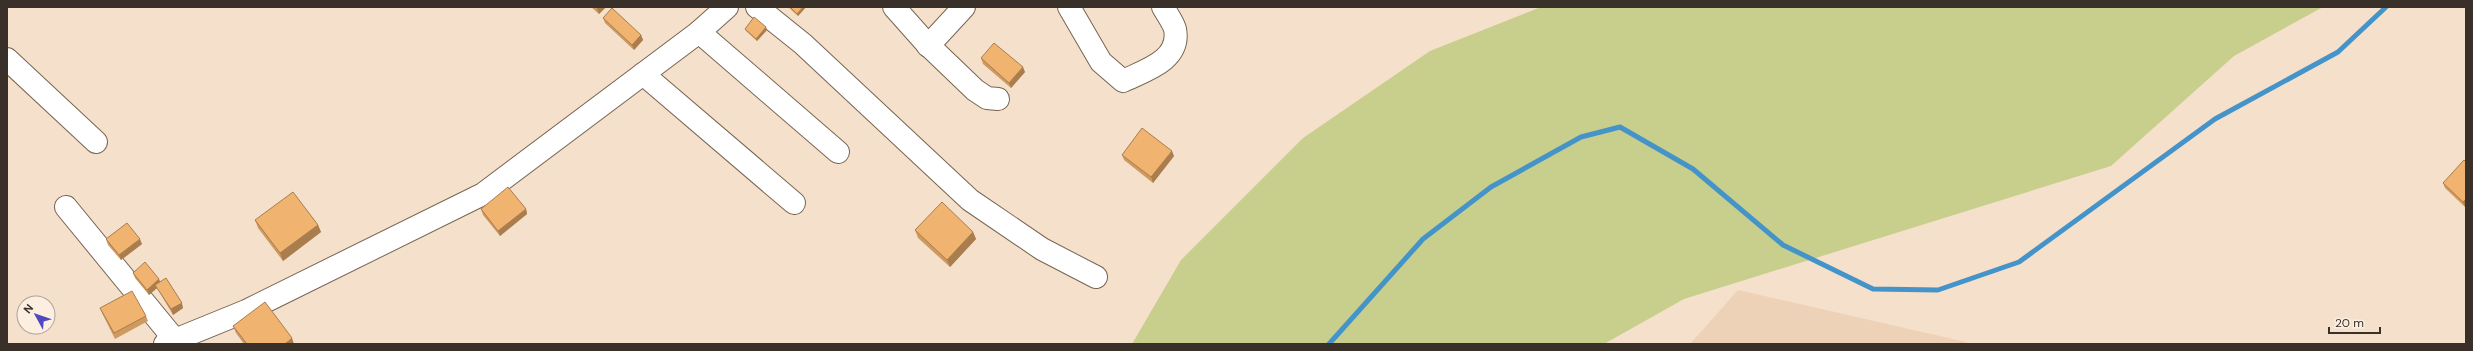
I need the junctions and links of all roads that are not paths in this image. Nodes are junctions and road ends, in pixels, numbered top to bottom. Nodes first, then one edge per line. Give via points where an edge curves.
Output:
1 (757, 7) edge
2 (894, 7) edge
3 (964, 7) edge
4 (1069, 7) edge
5 (1163, 7) edge
6 (710, 16) edge
7 (928, 46) junction
8 (7, 59) edge
9 (643, 74) junction
10 (998, 99) dead end
11 (96, 142) dead end
12 (838, 152) dead end
13 (794, 203) dead end
14 (66, 207) dead end
15 (1096, 277) dead end
16 (170, 342) edge

1 - 15 street via 803,44 970,200 1042,249
2 - 7 street
3 - 7 street
4 - 5 street via 1101,62 1123,81 1165,60 1175,46 1175,28
6 - 9 street
6 - 12 street
7 - 10 street via 975,90 987,98
8 - 11 street
9 - 13 street
9 - 16 street via 483,194 246,311
14 - 16 street

